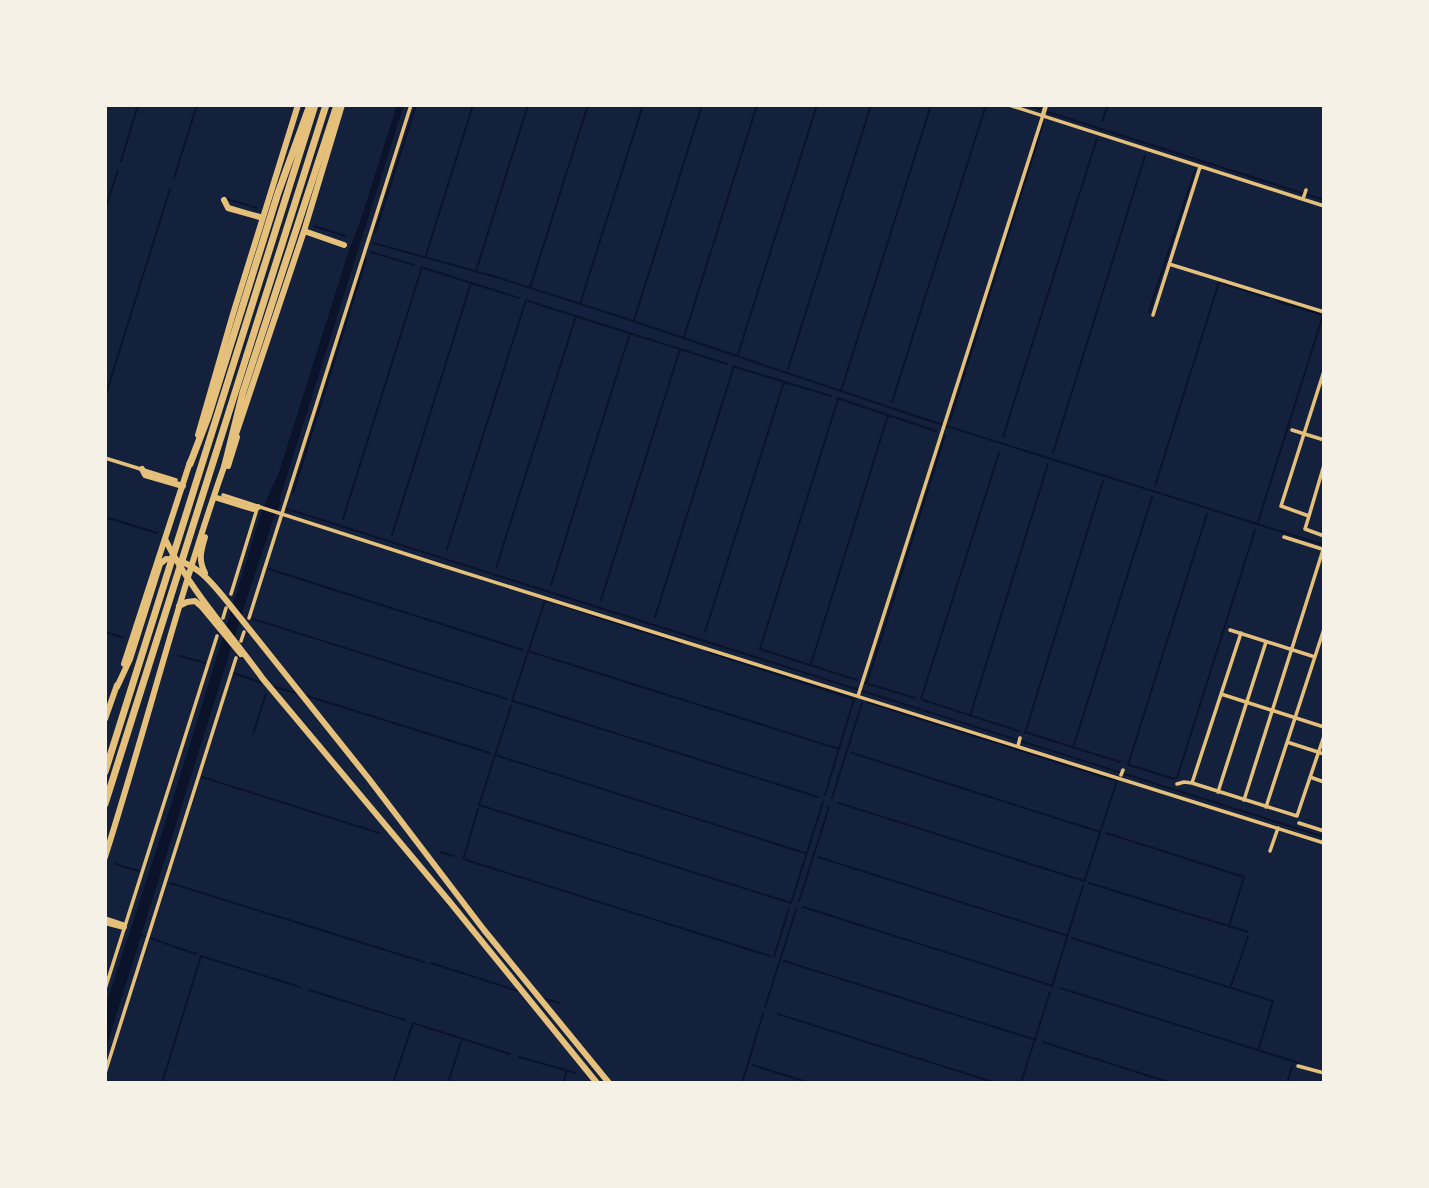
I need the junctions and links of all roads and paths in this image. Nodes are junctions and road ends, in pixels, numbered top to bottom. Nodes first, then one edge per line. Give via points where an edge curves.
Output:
1 (298, 105) edge
2 (313, 105) edge
3 (326, 105) edge
4 (339, 105) edge
5 (411, 105) edge
6 (1009, 105) edge
7 (1046, 106) edge
8 (1043, 115) junction
9 (1200, 167) junction
10 (224, 200) dead end
11 (1324, 206) edge
12 (263, 218) junction
13 (304, 231) junction
14 (345, 243) dead end
15 (1169, 264) junction
16 (1324, 312) edge
17 (1153, 315) dead end
18 (1324, 371) edge
19 (239, 424) junction
20 (1292, 430) dead end
21 (1304, 434) junction
22 (1324, 440) edge
23 (105, 458) edge
24 (190, 464) junction
25 (225, 465) junction
26 (1324, 465) edge
27 (142, 469) junction
28 (176, 480) dead end
29 (183, 486) junction
30 (218, 496) junction
31 (259, 507) junction
32 (279, 513) junction
33 (1308, 516) junction
34 (1324, 536) edge
35 (1284, 537) dead end
36 (165, 539) junction
37 (1323, 550) edge
38 (175, 559) junction
39 (191, 565) junction
40 (207, 576) junction
41 (187, 579) junction
42 (230, 594) dead end
43 (179, 606) junction
44 (228, 606) junction
45 (223, 618) dead end
46 (246, 620) junction
47 (1324, 629) edge
48 (1230, 630) dead end
49 (221, 631) junction
50 (244, 632) dead end
51 (1241, 634) junction
52 (1266, 642) junction
53 (238, 644) junction
54 (1291, 650) junction
55 (1315, 657) junction
56 (236, 658) dead end
57 (117, 687) junction
58 (1221, 694) junction
59 (859, 695) junction
60 (1247, 702) junction
61 (1272, 710) junction
62 (1295, 718) junction
63 (105, 719) edge
64 (1324, 727) edge
65 (1324, 736) edge
66 (1020, 738) dead end
67 (1287, 742) junction
68 (1018, 745) junction
69 (1318, 752) junction
70 (1324, 754) edge
71 (1123, 770) dead end
72 (105, 772) edge
73 (1121, 775) dead end
74 (1310, 777) junction
75 (1324, 782) edge
76 (1192, 783) junction
77 (1177, 784) dead end
78 (1219, 792) junction
79 (1244, 800) junction
80 (105, 804) edge
81 (1266, 807) junction
82 (1299, 822) dead end
83 (1278, 828) junction
84 (1324, 831) edge
85 (1324, 843) edge
86 (1270, 851) dead end
87 (105, 857) edge
88 (105, 920) edge
89 (125, 926) junction
90 (105, 989) edge
91 (1298, 1066) dead end
92 (599, 1071) junction
93 (105, 1073) edge
94 (1324, 1073) edge
95 (595, 1080) edge
96 (609, 1083) edge

1 - 12 highway
2 - 24 highway via 278,193
2 - 72 highway
3 - 80 highway
4 - 13 highway
4 - 25 highway via 243,392
5 - 32 street
6 - 8 street
7 - 8 street
8 - 9 street
8 - 59 street
9 - 11 street via 1304,195
9 - 15 street
10 - 12 highway via 228,208
12 - 24 highway
13 - 14 highway
13 - 19 highway
15 - 16 street
15 - 17 street
18 - 21 street
19 - 25 highway
19 - 30 highway
20 - 21 street
21 - 22 street
21 - 33 street via 1281,506
23 - 27 street
24 - 29 highway
25 - 30 highway
26 - 33 street
27 - 28 street
27 - 29 highway via 145,475
29 - 36 highway
30 - 31 highway
30 - 39 highway
30 - 40 highway via 201,549
31 - 32 street
31 - 42 street
32 - 46 street
32 - 59 street
33 - 34 street via 1305,529
35 - 37 street
36 - 38 highway
36 - 57 highway
37 - 54 street
38 - 39 highway
38 - 41 highway
38 - 57 highway via 160,564
39 - 40 highway
39 - 41 highway
40 - 44 highway
41 - 43 highway
41 - 49 highway
43 - 49 highway via 195,601
43 - 87 highway
44 - 45 street
44 - 46 highway
46 - 92 highway
47 - 55 street
48 - 51 street
49 - 53 highway
49 - 89 street
50 - 53 street
51 - 52 street
51 - 58 street
52 - 54 street
52 - 60 street
53 - 95 highway
54 - 55 street
54 - 61 street
55 - 62 street
56 - 93 street
57 - 63 highway
58 - 60 street
58 - 76 street
59 - 68 street
60 - 61 street
60 - 78 street
61 - 62 street
61 - 79 street
62 - 64 street
62 - 67 street
65 - 69 street
66 - 68 street
67 - 69 street
67 - 81 street
68 - 83 street
69 - 70 street
69 - 74 street
71 - 73 street
74 - 75 street
74 - 81 street via 1297,816
76 - 77 street
76 - 78 street
78 - 79 street
79 - 81 street
82 - 84 street
83 - 85 street
83 - 86 street
88 - 89 highway
89 - 90 street
91 - 94 street
92 - 95 street
92 - 96 highway

